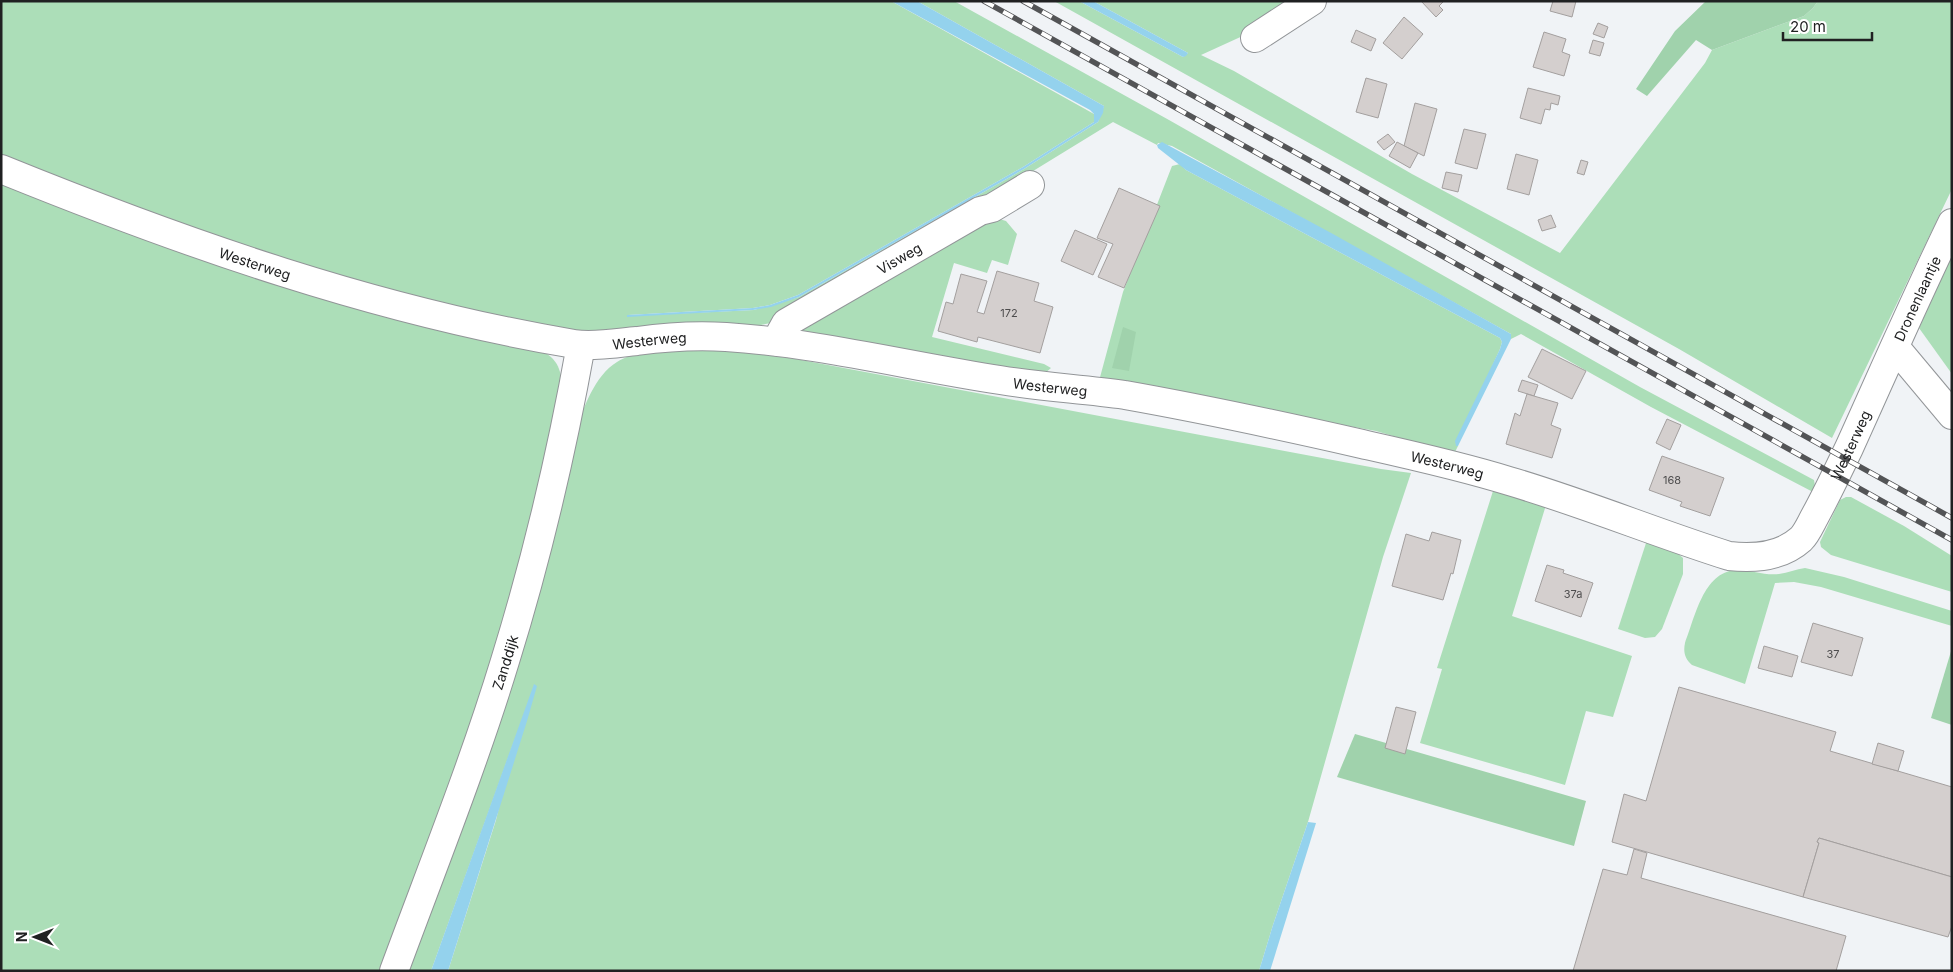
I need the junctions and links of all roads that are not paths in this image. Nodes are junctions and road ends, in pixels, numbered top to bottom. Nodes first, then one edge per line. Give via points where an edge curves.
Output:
1 (1312, 1) edge
2 (1255, 38) dead end
3 (1, 169) edge
4 (1030, 185) dead end
5 (1952, 223) edge
6 (779, 342) junction
7 (581, 345) junction
8 (1895, 347) junction
9 (1952, 415) edge
10 (394, 971) edge

1 - 2 street
3 - 7 street, Westerweg via 225,253 335,289 450,319
4 - 6 street, Visweg via 786,323
5 - 8 street, Dronenlaantje
6 - 7 street, Westerweg via 720,336 676,336
6 - 8 street, Westerweg via 1003,380 1121,395 1303,430 1511,481 1715,552 1746,558 1763,557 1789,548 1802,537 1836,476
7 - 10 street, Zanddijk via 568,418 505,662
8 - 9 street

